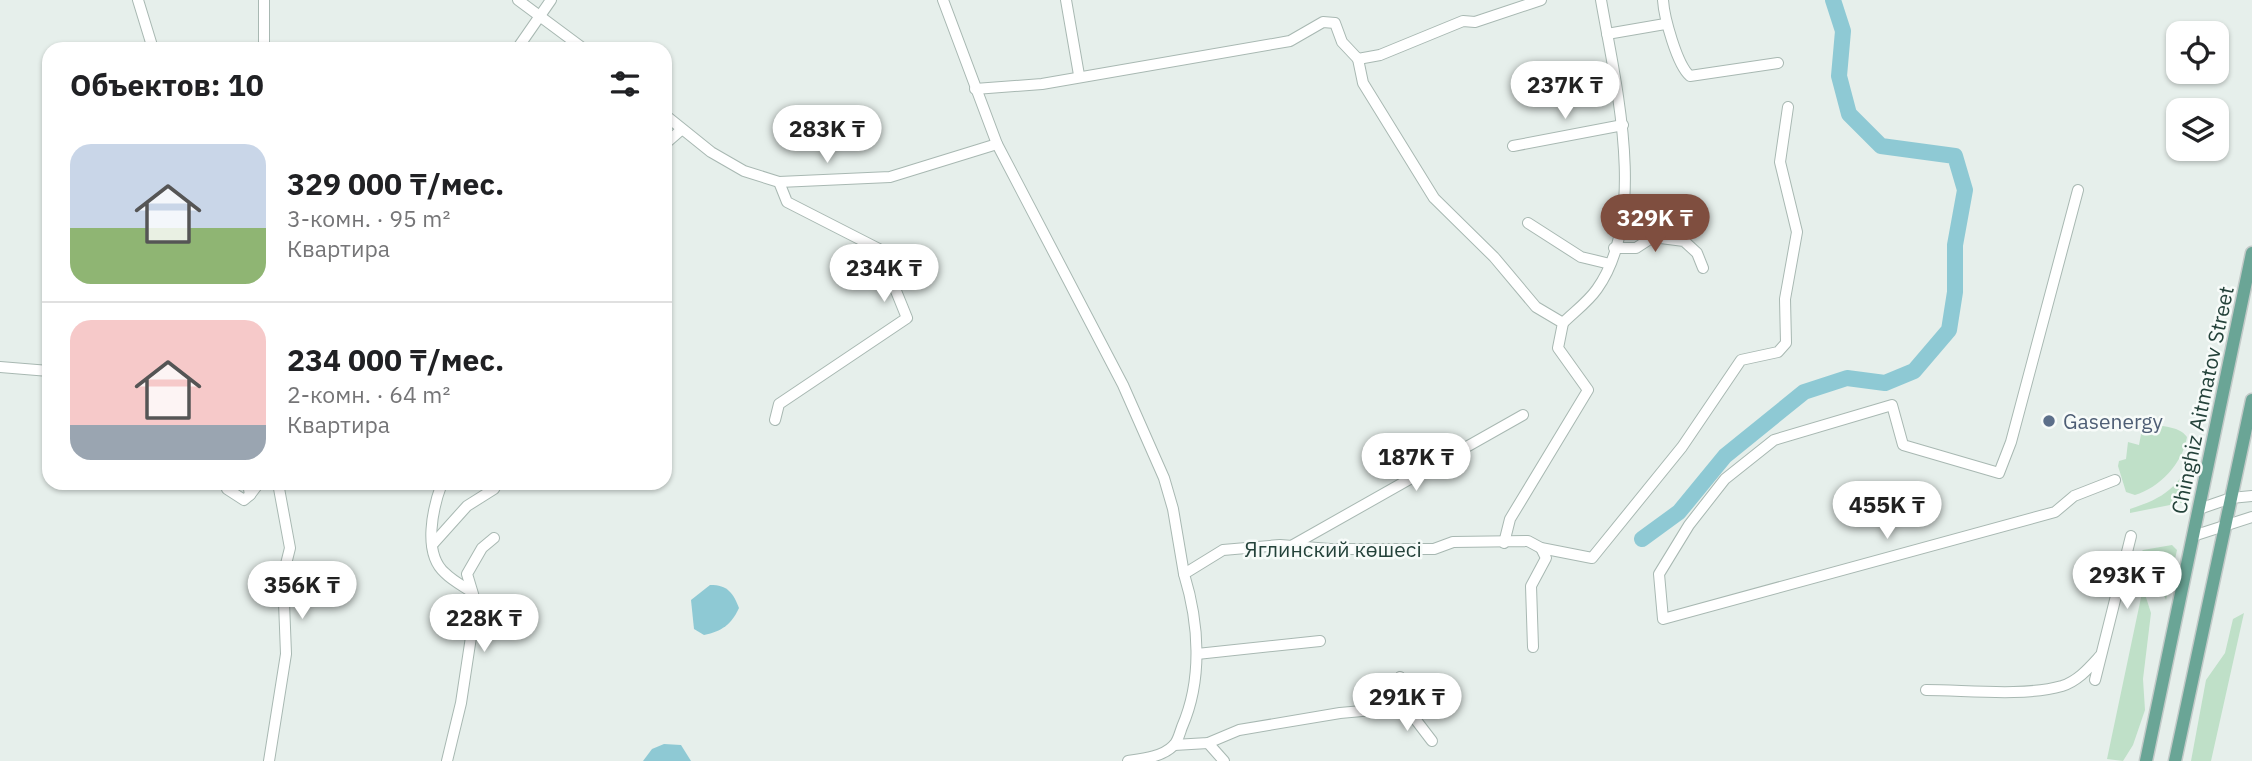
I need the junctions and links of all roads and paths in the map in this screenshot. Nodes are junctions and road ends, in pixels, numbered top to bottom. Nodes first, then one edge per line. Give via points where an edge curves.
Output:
1 (138, 0) edge
2 (264, 0) edge
3 (518, 0) edge
4 (551, 0) edge
5 (943, 0) edge
6 (1066, 0) edge
7 (1541, 0) edge
8 (1601, 0) edge
9 (1663, 0) edge
10 (541, 16) junction
11 (1665, 24) junction
12 (1607, 34) junction
13 (151, 42) edge
14 (264, 42) edge
15 (522, 42) edge
16 (575, 42) edge
17 (1358, 59) junction
18 (1779, 63) dead end
19 (1079, 75) junction
20 (975, 89) junction
21 (1788, 107) dead end
22 (672, 122) edge
23 (1623, 125) junction
24 (681, 130) junction
25 (672, 138) edge
26 (996, 144) junction
27 (1513, 146) dead end
28 (779, 182) junction
29 (2078, 190) dead end
30 (1528, 223) dead end
31 (1614, 248) junction
32 (2252, 253) edge
33 (1610, 264) junction
34 (1703, 268) dead end
35 (1563, 323) junction
36 (0, 367) edge
37 (42, 370) edge
38 (2252, 400) edge
39 (1523, 415) dead end
40 (775, 420) dead end
41 (2115, 480) dead end
42 (229, 490) edge
43 (249, 490) edge
44 (254, 490) edge
45 (279, 490) edge
46 (440, 490) edge
47 (492, 490) edge
48 (250, 495) junction
49 (2252, 496) edge
50 (2231, 498) junction
51 (2199, 509) junction
52 (2252, 517) edge
53 (2225, 524) junction
54 (2131, 536) dead end
55 (2193, 536) junction
56 (494, 538) dead end
57 (1504, 543) junction
58 (432, 545) junction
59 (1293, 545) junction
60 (1541, 548) junction
61 (1184, 574) junction
62 (473, 593) junction
63 (1320, 641) dead end
64 (1533, 647) dead end
65 (1197, 654) junction
66 (2099, 656) junction
67 (1400, 677) dead end
68 (2095, 680) dead end
69 (1926, 690) dead end
70 (1406, 707) junction
71 (1432, 741) dead end
72 (1208, 743) junction
73 (1174, 746) junction
74 (269, 761) edge
75 (447, 761) edge
76 (1128, 761) edge
77 (1224, 761) edge
78 (2146, 761) edge
79 (2175, 761) edge

1 - 13 street
2 - 14 street
3 - 10 street
4 - 10 street
5 - 20 street
6 - 19 street
7 - 17 street via 1475,22 1462,21 1380,55
8 - 12 street
9 - 11 street
10 - 15 street
10 - 16 street
11 - 12 street
11 - 18 street via 1690,76
12 - 23 street
17 - 19 street via 1342,41 1335,23 1323,22 1290,41
17 - 35 street via 1363,83 1434,198 1536,307
19 - 20 street via 1042,84
20 - 26 street
21 - 60 street, Яглинский көшесі via 1780,162 1797,232 1785,299 1786,343 1778,352 1741,360 1682,447 1592,558
22 - 24 street
23 - 27 street
23 - 31 street via 1622,218
24 - 25 street
24 - 28 street via 744,171
26 - 28 street via 890,177
26 - 61 street via 1123,385 1164,478
28 - 40 street via 787,202 879,249 907,318 779,404
29 - 41 street via 1999,473 1903,445 1892,405 1774,440 1726,479 1659,573 1663,619 2054,512 2074,496
30 - 33 street via 1581,257
31 - 33 street
31 - 34 street via 1636,248 1653,237 1684,241 1698,253
32 - 51 main road, Chinghiz Aitmatov Street
33 - 35 street via 1597,290
35 - 57 street via 1558,348 1588,390 1510,519
36 - 37 street
38 - 50 main road
39 - 59 street
42 - 48 street via 244,500
43 - 48 street
44 - 48 street
45 - 74 street via 290,548 283,576 286,654
46 - 58 street via 430,522
47 - 58 street via 467,506
49 - 50 street
50 - 51 street
50 - 53 main road
51 - 55 main road, Chinghiz Aitmatov Street
52 - 53 street
53 - 55 street
53 - 79 main road
54 - 66 street
55 - 78 main road, Chinghiz Aitmatov Street
56 - 62 street via 482,548 467,574
57 - 59 street, Яглинский көшесі via 1453,542 1434,549 1387,550
57 - 60 street, Яглинский көшесі via 1528,541
58 - 62 street via 442,572
59 - 61 street, Яглинский көшесі via 1223,550
60 - 64 street via 1546,558 1531,586
61 - 65 street
62 - 75 street via 476,604 461,703
63 - 65 street
65 - 73 street via 1191,707
66 - 68 street
66 - 69 street via 2082,676 2062,686 2015,691
67 - 70 street
70 - 71 street
70 - 72 street via 1239,730
72 - 73 street
72 - 77 street
73 - 76 street via 1152,757

